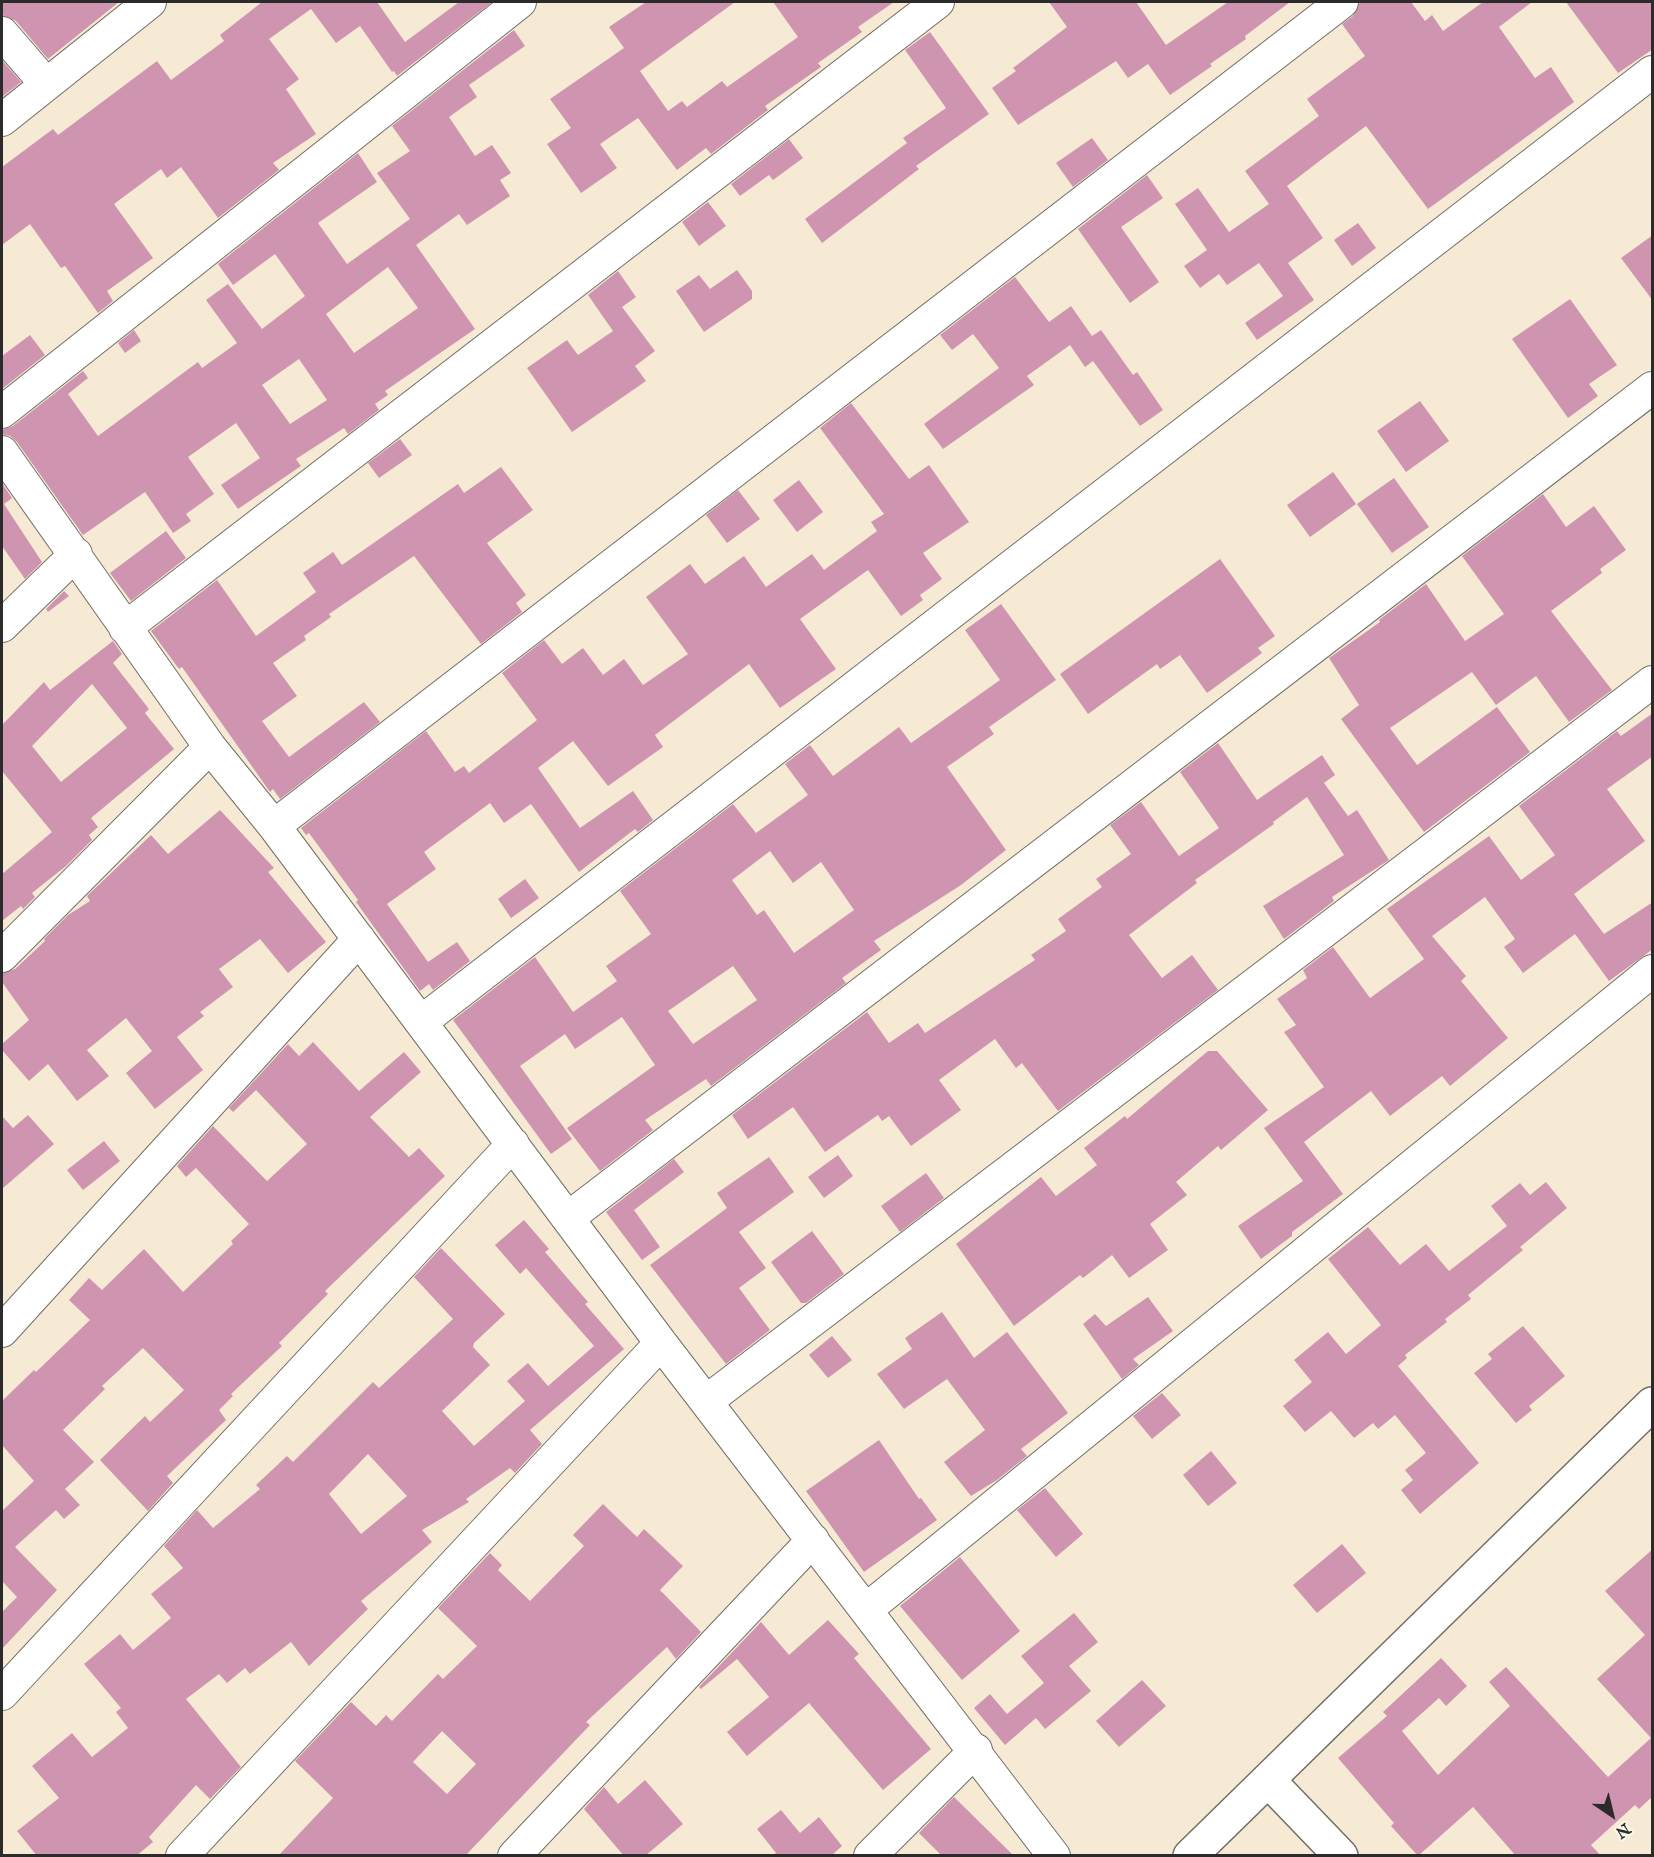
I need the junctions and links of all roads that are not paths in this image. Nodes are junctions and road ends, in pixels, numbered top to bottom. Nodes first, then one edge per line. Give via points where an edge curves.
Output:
1 (150, 2) edge
2 (520, 2) edge
3 (938, 2) edge
4 (1342, 2) edge
5 (2, 33) edge
6 (1653, 72) edge
7 (46, 84) junction
8 (2, 120) edge
9 (1653, 388) edge
10 (2, 412) edge
11 (2, 452) edge
12 (76, 554) junction
13 (2, 626) edge
14 (125, 628) junction
15 (1653, 682) edge
16 (210, 747) junction
17 (274, 826) junction
18 (359, 939) junction
19 (2, 956) edge
20 (1653, 971) edge
21 (421, 1022) junction
22 (513, 1144) junction
23 (568, 1218) junction
24 (2, 1331) edge
25 (661, 1343) junction
26 (708, 1400) junction
27 (1653, 1404) edge
28 (813, 1540) junction
29 (867, 1609) junction
30 (2, 1694) edge
31 (976, 1750) junction
32 (1268, 1780) junction
33 (182, 1856) edge
34 (514, 1856) edge
35 (870, 1856) edge
36 (1054, 1856) edge
37 (1190, 1856) edge
38 (1341, 1856) edge

1 - 7 street
2 - 10 street
3 - 14 street
4 - 17 street
5 - 7 street
6 - 21 street
7 - 8 street
9 - 23 street
11 - 12 street
12 - 13 street
12 - 14 street
14 - 16 street
15 - 26 street
16 - 17 street
16 - 19 street
17 - 18 street
18 - 21 street
18 - 24 street
20 - 29 street
21 - 22 street
22 - 23 street
22 - 30 street
23 - 25 street
25 - 26 street
25 - 33 street
26 - 28 street
27 - 32 street
28 - 29 street
28 - 34 street
29 - 31 street
31 - 35 street
31 - 36 street
32 - 37 street
32 - 38 street

